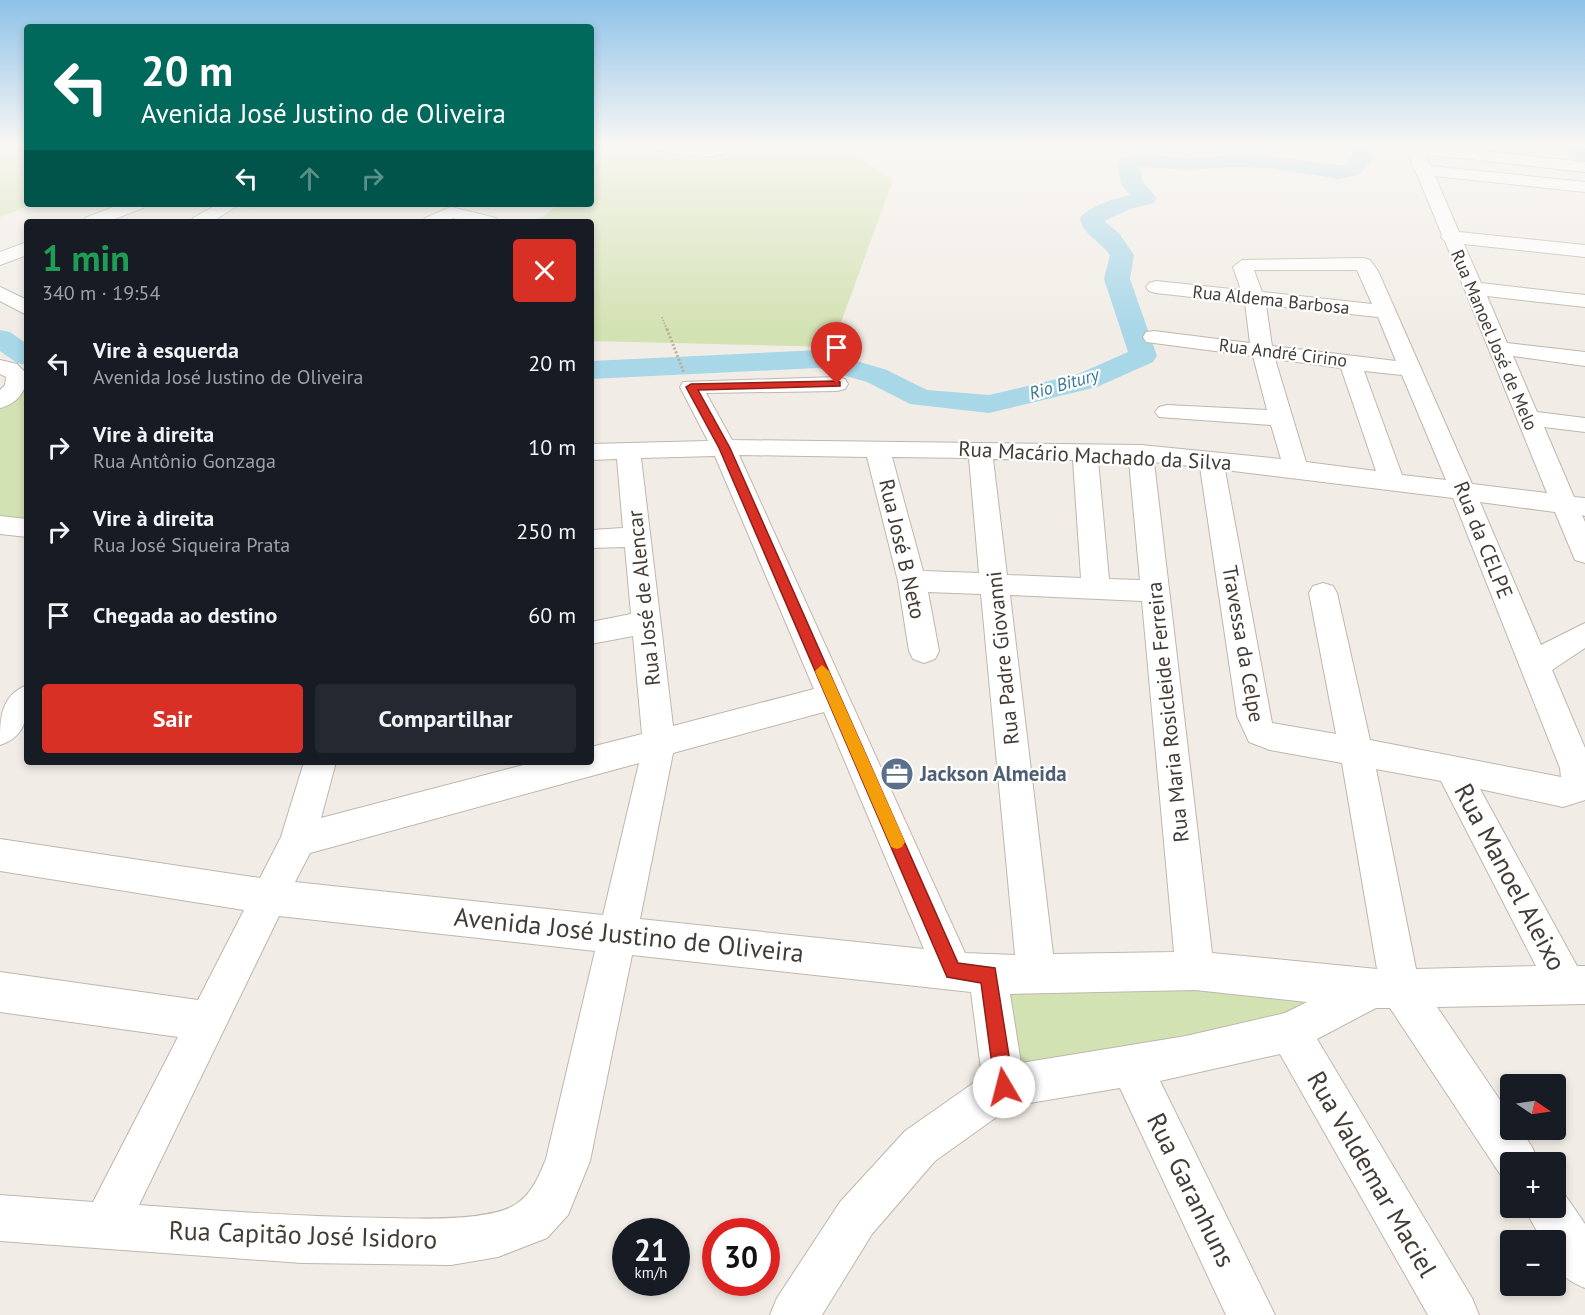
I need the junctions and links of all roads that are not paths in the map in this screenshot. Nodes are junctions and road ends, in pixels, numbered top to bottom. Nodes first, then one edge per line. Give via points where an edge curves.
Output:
1 (1437, 206) edge
2 (226, 207) edge
3 (129, 209) edge
4 (86, 219) edge
5 (100, 219) edge
6 (204, 219) edge
7 (436, 219) edge
8 (481, 219) edge
9 (1450, 237) junction
10 (24, 241) edge
11 (24, 249) edge
12 (0, 251) edge
13 (1585, 251) edge
14 (0, 259) edge
15 (1156, 287) dead end
16 (1472, 288) junction
17 (0, 293) edge
18 (1255, 300) junction
19 (1585, 301) edge
20 (24, 307) edge
21 (1386, 312) junction
22 (1155, 337) dead end
23 (1498, 348) junction
24 (1262, 351) junction
25 (1585, 358) edge
26 (1350, 362) junction
27 (16, 369) edge
28 (1411, 370) junction
29 (837, 384) dead end
30 (0, 401) edge
31 (1167, 412) dead end
32 (1281, 418) junction
33 (1527, 418) junction
34 (1585, 425) edge
35 (724, 448) junction
36 (877, 448) junction
37 (980, 450) junction
38 (628, 451) junction
39 (1085, 451) junction
40 (594, 452) edge
41 (1141, 453) junction
42 (1210, 459) junction
43 (1296, 469) junction
44 (1392, 481) junction
45 (1463, 491) junction
46 (1575, 506) edge
47 (0, 525) edge
48 (24, 528) edge
49 (637, 537) junction
50 (594, 539) edge
51 (1585, 553) edge
52 (912, 581) junction
53 (995, 584) junction
54 (1096, 588) junction
55 (1155, 591) junction
56 (1323, 593) dead end
57 (646, 622) junction
58 (594, 632) edge
59 (1585, 634) edge
60 (924, 651) dead end
61 (1535, 666) junction
62 (833, 697) junction
63 (659, 745) junction
64 (1356, 751) junction
65 (594, 762) edge
66 (319, 765) edge
67 (583, 765) edge
68 (1452, 769) junction
69 (298, 840) junction
70 (0, 855) edge
71 (269, 897) junction
72 (619, 934) junction
73 (1196, 971) junction
74 (971, 973) junction
75 (1036, 974) junction
76 (1576, 986) edge
77 (1387, 988) junction
78 (0, 992) edge
79 (207, 1021) junction
80 (1290, 1032) junction
81 (1131, 1066) junction
82 (1004, 1087) junction
83 (1510, 1152) edge
84 (0, 1218) edge
85 (1554, 1218) edge
86 (106, 1225) junction
87 (1585, 1265) edge
88 (794, 1315) edge
89 (1251, 1315) edge
90 (1455, 1315) edge

1 - 9 street, Rua Manoel José de Melo
2 - 6 street
3 - 4 street
3 - 5 street
7 - 8 street via 459,212
9 - 13 street
9 - 16 street, Rua Manoel José de Melo
10 - 12 street
11 - 14 street
15 - 18 street, Rua Aldema Barbosa
16 - 19 street
16 - 23 street, Rua Manoel José de Melo
17 - 20 street
18 - 21 street, Rua Aldema Barbosa
18 - 21 street, Rua da CELPE via 1243,272 1249,264 1356,262 1365,265
18 - 24 street
21 - 28 street, Rua da CELPE
22 - 24 street, Rua André Cirino
23 - 25 street
23 - 33 street, Rua Manoel José de Melo
24 - 26 street, Rua André Cirino
24 - 32 street
26 - 28 street, Rua André Cirino
26 - 44 street
27 - 30 street via 14,390
28 - 45 street, Rua da CELPE
29 - 35 street via 689,384
31 - 32 street
32 - 43 street
33 - 34 street
33 - 46 street, Rua Manoel José de Melo
35 - 36 street, Rua Macário Machado da Silva
35 - 38 street, Rua Macário Machado da Silva
35 - 62 street
36 - 37 street, Rua Macário Machado da Silva
36 - 52 street, Rua José B Neto
37 - 39 street, Rua Macário Machado da Silva
37 - 53 street, Rua Padre Giovanni
38 - 40 street, Rua Macário Machado da Silva
38 - 49 street, Rua José de Alencar
39 - 41 street, Rua Macário Machado da Silva
39 - 54 street
41 - 42 street, Rua Macário Machado da Silva
41 - 55 street, Rua Maria Rosicleide Ferreira
42 - 43 street, Rua Macário Machado da Silva
42 - 64 street, Travessa da Celpe via 1257,729 1270,736
43 - 44 street, Rua Macário Machado da Silva
44 - 45 street, Rua Macário Machado da Silva
45 - 46 street, Rua Macário Machado da Silva
45 - 61 street, Rua da CELPE
46 - 51 street, Rua Manoel José de Melo
47 - 48 street
49 - 50 street
49 - 57 street, Rua José de Alencar
52 - 53 street
52 - 60 street, Rua José B Neto
53 - 54 street
53 - 75 street, Rua Padre Giovanni
54 - 55 street
55 - 73 street, Rua Maria Rosicleide Ferreira
56 - 64 street
57 - 58 street
57 - 63 street, Rua José de Alencar
59 - 61 street
61 - 68 street, Rua da CELPE via 1580,785 1568,792 1551,790
62 - 63 street
62 - 74 street
63 - 65 street
63 - 72 street, Rua José de Alencar
64 - 68 street
64 - 77 street
66 - 69 street
67 - 69 street
68 - 76 street, Rua Manoel Aleixo
69 - 71 street
70 - 71 street, Avenida José Justino de Oliveira
71 - 72 street, Avenida José Justino de Oliveira
71 - 79 street
72 - 74 street, Avenida José Justino de Oliveira
72 - 86 street, Rua Capitão José Isidoro via 568,1161 552,1199 531,1222 498,1234 451,1242 302,1240
73 - 75 street, Avenida José Justino de Oliveira
73 - 77 street, Avenida José Justino de Oliveira
74 - 75 street, Avenida José Justino de Oliveira
74 - 82 street
76 - 77 street, Avenida José Justino de Oliveira
77 - 80 street
77 - 83 street
78 - 79 street
79 - 86 street
80 - 81 street
80 - 90 street, Rua Valdemar Maciel
81 - 82 street
81 - 89 street, Rua Garanhuns
82 - 88 street via 920,1146 856,1218
84 - 86 street, Rua Capitão José Isidoro
85 - 87 street

